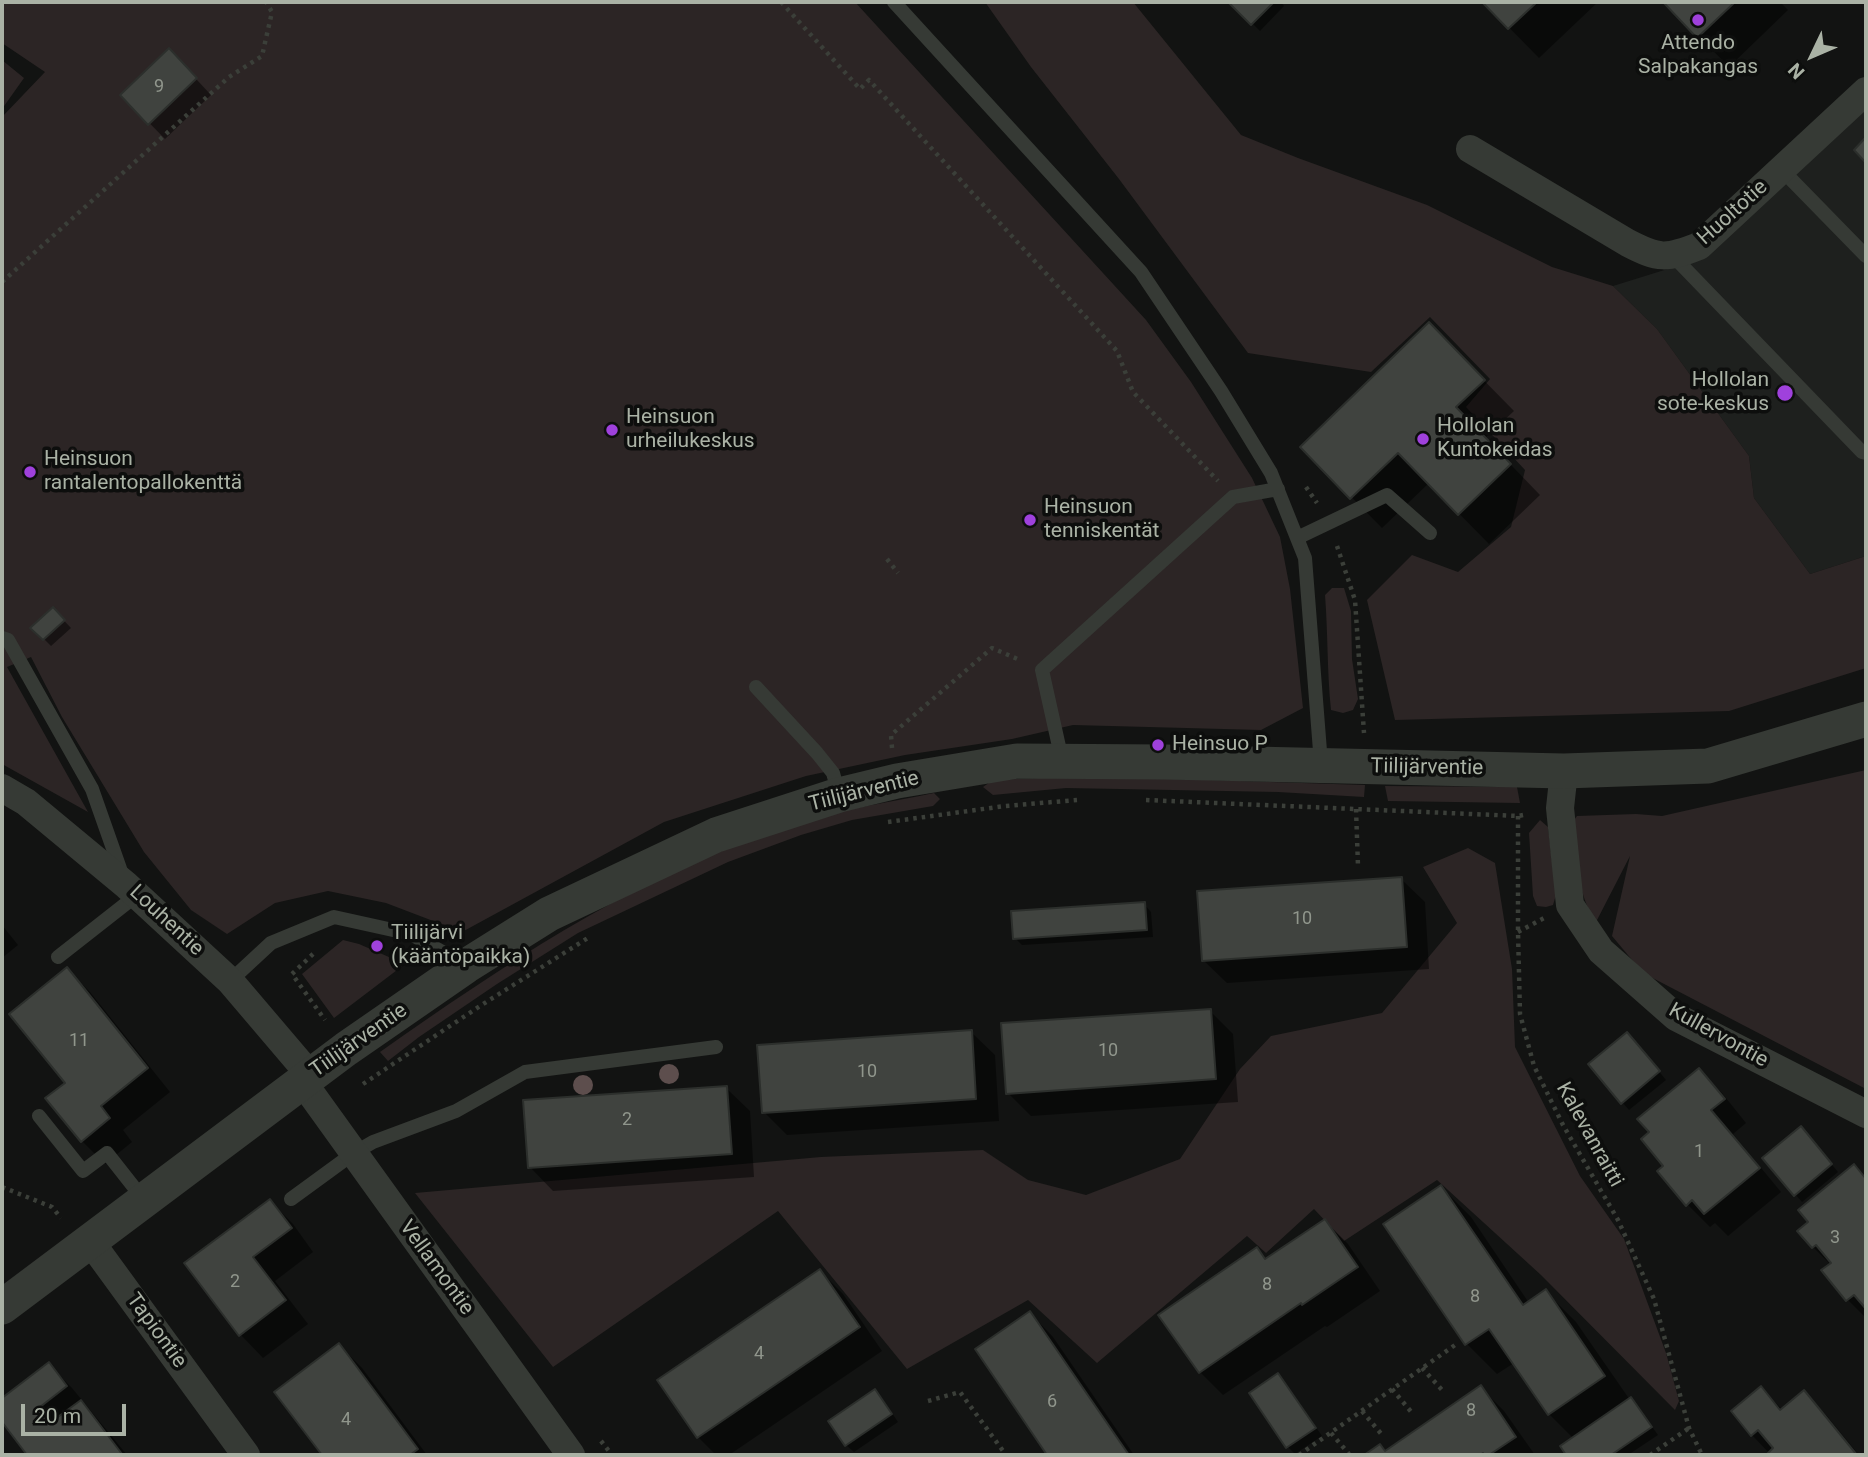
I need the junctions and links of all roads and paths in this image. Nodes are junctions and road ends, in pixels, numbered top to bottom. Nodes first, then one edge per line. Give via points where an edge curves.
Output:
1 (266, 2) edge
2 (781, 2) edge
3 (894, 2) edge
4 (1866, 91) edge
5 (1470, 149) dead end
6 (1782, 170) junction
7 (1673, 256) junction
8 (1866, 256) edge
9 (2, 282) edge
10 (1866, 453) edge
11 (1278, 489) junction
12 (1233, 497) junction
13 (1430, 533) dead end
14 (1297, 538) junction
15 (887, 559) dead end
16 (898, 573) dead end
17 (2, 638) edge
18 (1042, 670) junction
19 (756, 687) dead end
20 (1866, 719) edge
21 (1062, 761) junction
22 (1321, 765) junction
23 (1563, 771) junction
24 (897, 781) junction
25 (2, 788) edge
26 (839, 795) junction
27 (1083, 800) dead end
28 (1135, 800) dead end
29 (1560, 808) junction
30 (1356, 809) junction
31 (1518, 816) junction
32 (904, 821) junction
33 (885, 822) dead end
34 (1358, 866) dead end
35 (132, 890) junction
36 (596, 933) dead end
37 (320, 947) dead end
38 (58, 957) dead end
39 (466, 966) junction
40 (230, 981) junction
41 (716, 1048) dead end
42 (346, 1049) junction
43 (306, 1078) junction
44 (365, 1083) junction
45 (325, 1112) junction
46 (1866, 1114) edge
47 (39, 1116) dead end
48 (354, 1153) junction
49 (2, 1187) edge
50 (292, 1199) dead end
51 (144, 1200) junction
52 (87, 1244) junction
53 (2, 1307) edge
54 (1455, 1345) dead end
55 (1422, 1368) junction
56 (1392, 1389) junction
57 (1443, 1391) dead end
58 (928, 1401) dead end
59 (1362, 1411) junction
60 (1413, 1414) dead end
61 (1689, 1428) junction
62 (1331, 1433) junction
63 (1383, 1436) dead end
64 (1349, 1454) edge
65 (246, 1455) edge
66 (571, 1455) edge
67 (1006, 1455) edge
68 (1299, 1455) edge
69 (1650, 1455) edge
70 (1702, 1455) edge

1 - 9 path via 272,12 262,56 229,77
2 - 12 path via 860,89 869,80 1108,341 1117,351 1133,392
3 - 11 lane via 1141,272 1221,391
4 - 6 street, Huoltotie
5 - 7 street, Huoltotie via 1628,243 1651,254
6 - 7 street, Huoltotie via 1699,246
6 - 8 lane
7 - 10 lane
11 - 12 lane
11 - 14 lane
12 - 18 lane
13 - 14 lane via 1387,495
14 - 22 lane via 1304,558
15 - 16 path
17 - 35 lane via 8,640 92,789
18 - 21 lane
18 - 24 path via 992,648 891,735
19 - 26 lane via 834,773
20 - 23 street, Tiilijärventie via 1708,766
21 - 22 street, Tiilijärventie
21 - 24 street, Tiilijärventie via 1017,761
22 - 23 street, Tiilijärventie
23 - 29 street, Kullervontie
24 - 26 street, Tiilijärventie
24 - 32 path
25 - 35 street, Louhentie via 26,802
26 - 39 street, Tiilijärventie via 716,835 549,914
27 - 32 path
28 - 30 path
29 - 31 path
29 - 46 street, Kullervontie via 1570,905 1601,951 1676,1017
30 - 31 path
30 - 34 path
31 - 61 path, Kalevanraitti via 1520,1014 1534,1066 1618,1220 1654,1299
32 - 33 path
35 - 38 lane
35 - 40 street, Louhentie
36 - 44 path
37 - 42 path via 292,974
39 - 40 lane via 411,934 334,916 271,943
39 - 42 street, Tiilijärventie
40 - 43 street, Louhentie
41 - 48 lane via 525,1072 456,1111
42 - 43 street, Tiilijärventie
42 - 44 path
43 - 45 street, Vellamontie
43 - 51 street, Tiilijärventie
44 - 45 path
45 - 48 street, Vellamontie
47 - 51 lane via 83,1171 107,1153
48 - 50 lane
48 - 66 street, Vellamontie
49 - 52 path via 52,1207
51 - 52 street, Tiilijärventie
52 - 53 street, Tiilijärventie
52 - 65 street, Tapiontie
54 - 55 path
55 - 56 path
55 - 57 path
56 - 59 path
56 - 60 path
58 - 67 path via 960,1392
59 - 62 path
59 - 63 path
61 - 69 path
61 - 70 path, Kalevanraitti
62 - 64 path
62 - 68 path

